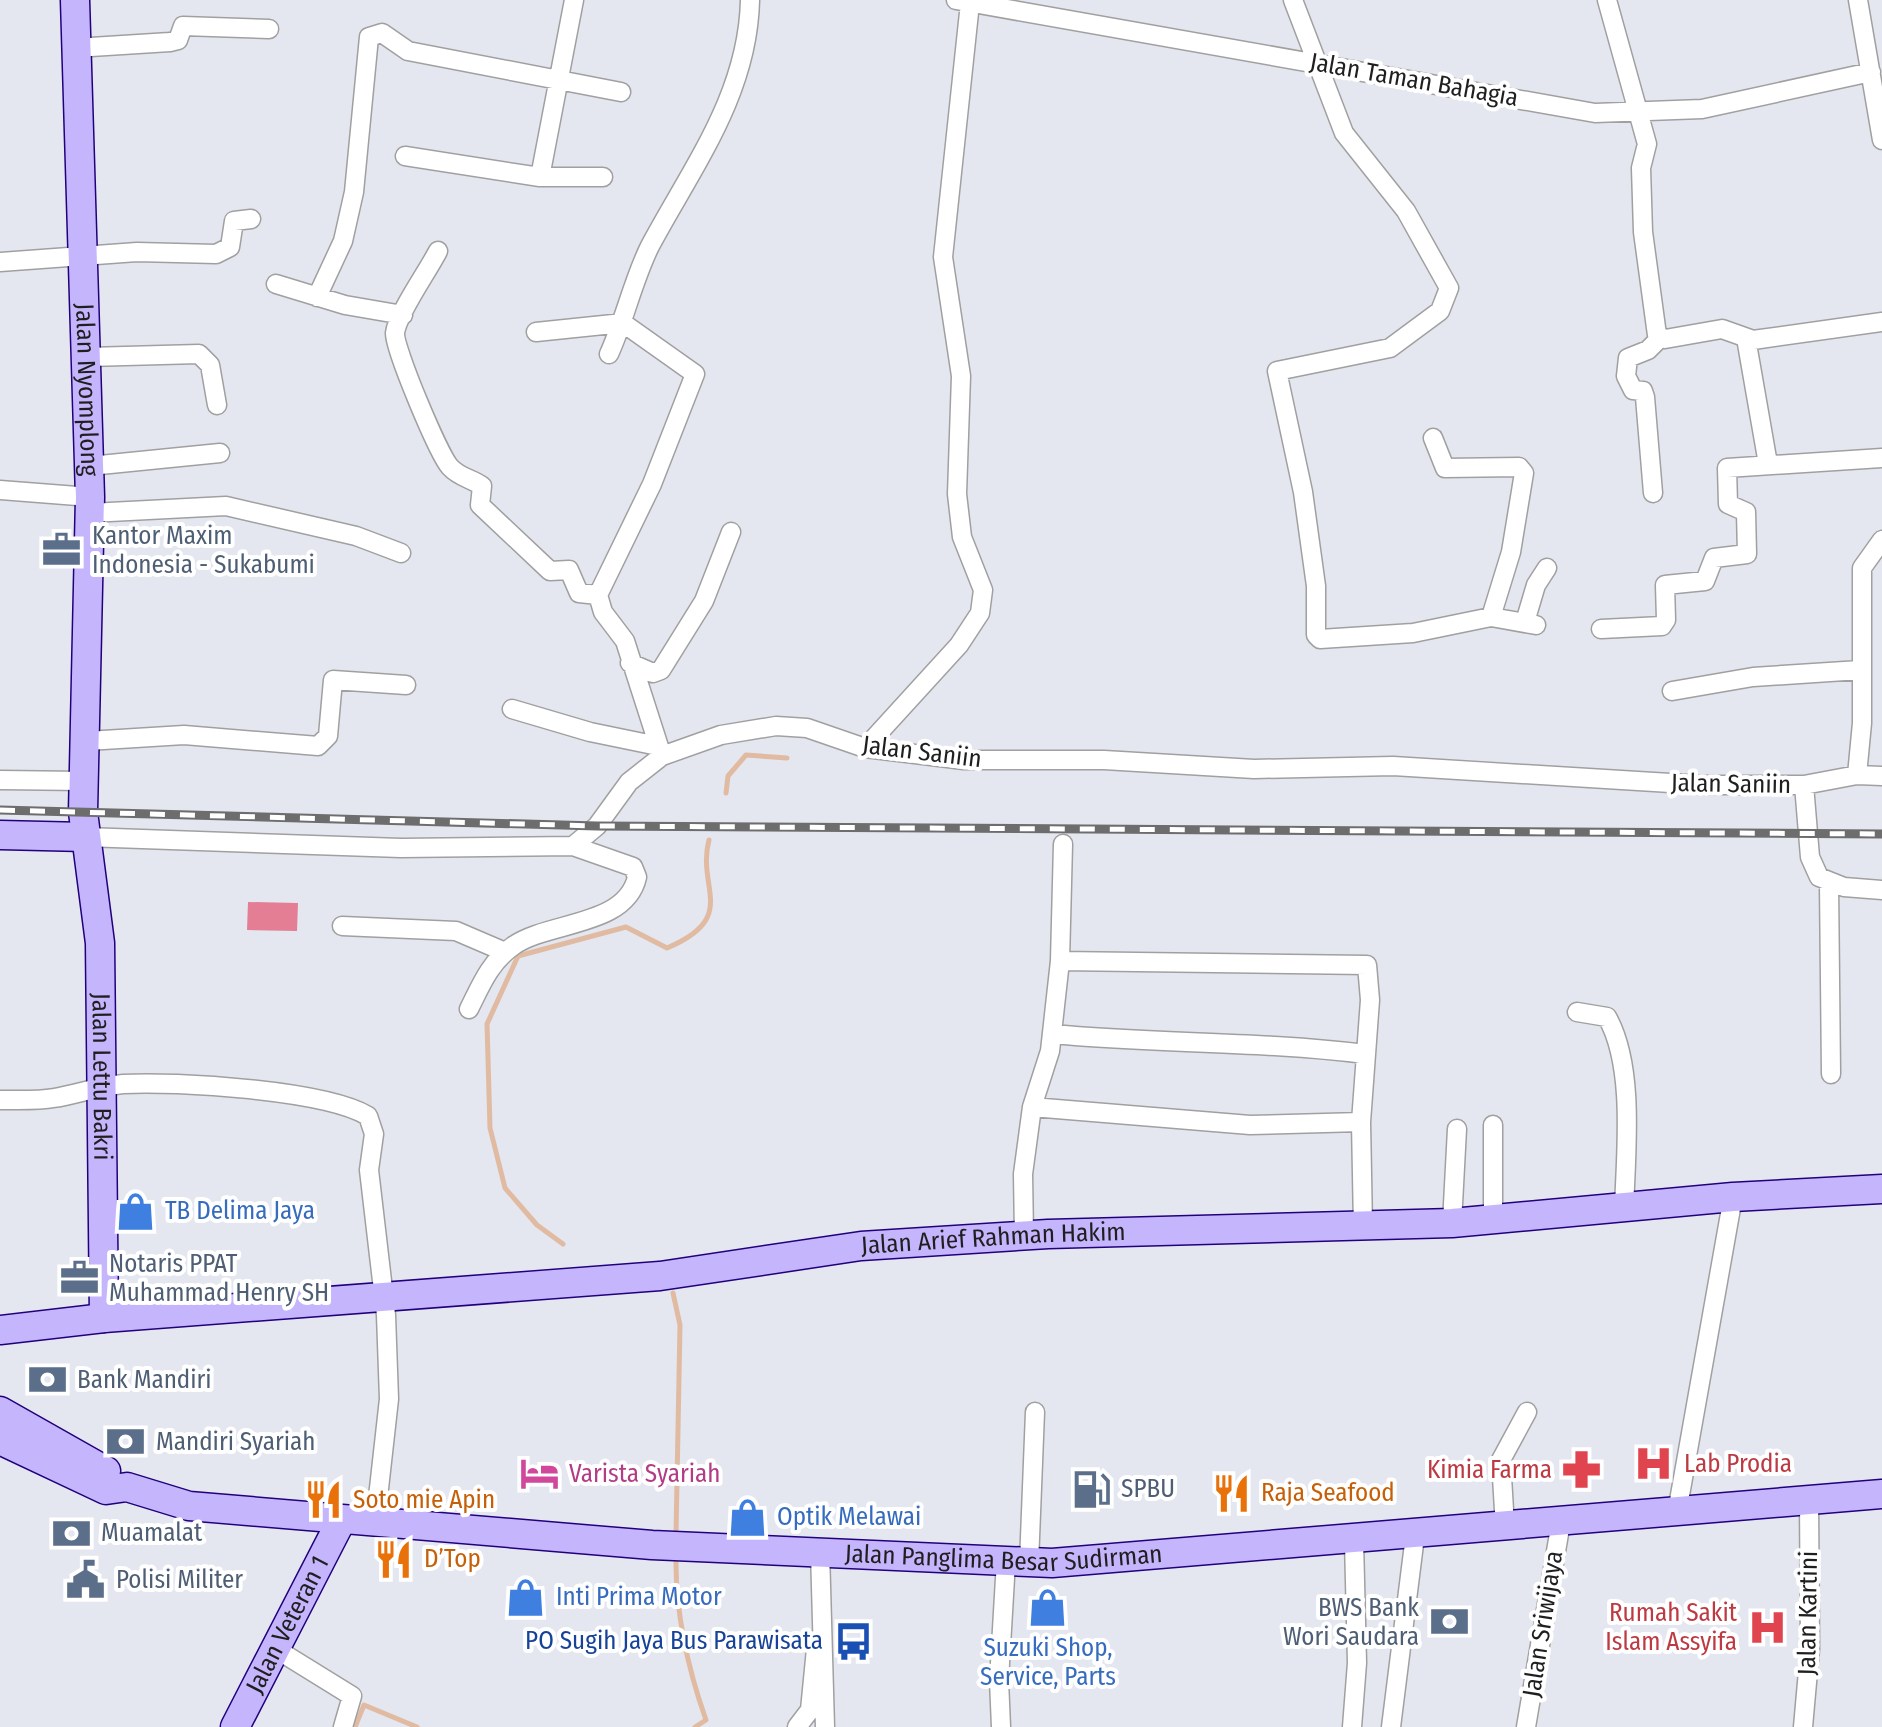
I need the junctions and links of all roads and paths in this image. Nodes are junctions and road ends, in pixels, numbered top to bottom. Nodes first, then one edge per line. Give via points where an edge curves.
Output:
1 (74, 0) edge
2 (574, 0) edge
3 (750, 0) edge
4 (1293, 0) edge
5 (1607, 0) edge
6 (1858, 0) edge
7 (963, 2) edge
8 (269, 29) dead end
9 (76, 48) junction
10 (1316, 62) junction
11 (1871, 72) junction
12 (561, 83) junction
13 (621, 92) dead end
14 (1640, 113) junction
15 (1882, 140) edge
16 (405, 156) dead end
17 (540, 177) junction
18 (603, 177) dead end
19 (251, 219) dead end
20 (438, 251) dead end
21 (84, 255) junction
22 (0, 262) edge
23 (276, 284) dead end
24 (317, 297) junction
25 (402, 315) junction
26 (1882, 322) edge
27 (623, 323) junction
28 (536, 332) dead end
29 (1660, 338) junction
30 (1746, 338) junction
31 (609, 354) dead end
32 (88, 357) junction
33 (216, 405) dead end
34 (1433, 438) dead end
35 (220, 453) dead end
36 (1882, 458) edge
37 (1768, 464) junction
38 (90, 466) junction
39 (0, 490) edge
40 (1653, 493) dead end
41 (90, 505) junction
42 (730, 532) dead end
43 (1879, 547) edge
44 (401, 553) dead end
45 (1547, 568) dead end
46 (598, 595) junction
47 (1491, 617) junction
48 (1601, 630) dead end
49 (630, 663) junction
50 (1860, 670) junction
51 (406, 685) dead end
52 (1672, 691) dead end
53 (512, 709) dead end
54 (87, 740) junction
55 (865, 748) junction
56 (660, 751) junction
57 (1857, 775) junction
58 (1882, 776) edge
59 (0, 780) edge
60 (84, 781) junction
61 (1804, 785) junction
62 (0, 835) edge
63 (86, 838) junction
64 (1063, 844) dead end
65 (573, 846) junction
66 (1829, 884) junction
67 (1882, 890) edge
68 (342, 926) dead end
69 (505, 952) junction
70 (1060, 961) junction
71 (468, 1009) dead end
72 (1577, 1012) dead end
73 (1052, 1034) junction
74 (1365, 1054) junction
75 (1831, 1074) dead end
76 (102, 1086) junction
77 (0, 1100) edge
78 (1032, 1107) junction
79 (1361, 1122) junction
80 (1493, 1125) dead end
81 (1458, 1129) dead end
82 (1882, 1189) edge
83 (1733, 1196) junction
84 (1624, 1208) junction
85 (1492, 1219) junction
86 (1452, 1222) junction
87 (1363, 1227) junction
88 (1024, 1236) junction
89 (381, 1298) junction
90 (104, 1318) junction
91 (0, 1330) edge
92 (0, 1411) edge
93 (1035, 1412) dead end
94 (1528, 1412) dead end
95 (0, 1440) edge
96 (126, 1487) junction
97 (1882, 1494) edge
98 (1809, 1498) junction
99 (1677, 1512) junction
100 (341, 1521) junction
101 (1561, 1522) junction
102 (376, 1524) junction
103 (1506, 1527) junction
104 (1415, 1536) junction
105 (1354, 1541) junction
106 (820, 1551) junction
107 (1018, 1562) junction
108 (822, 1640) junction
109 (276, 1648) junction
110 (235, 1727) edge
111 (343, 1727) edge
112 (797, 1727) edge
113 (825, 1727) edge
114 (1001, 1727) edge
115 (1352, 1727) edge
116 (1391, 1727) edge
117 (1526, 1727) edge
118 (1804, 1727) edge

1 - 9 main road, Jalan Nyomplong
2 - 12 street
3 - 27 street via 737,84 648,250
4 - 10 street
5 - 14 street
6 - 11 street
7 - 10 street, Jalan Taman Bahagia
7 - 55 street via 943,256 962,376 957,494 962,536 983,590 980,613
8 - 9 street via 182,26 178,40 170,42
9 - 21 main road, Jalan Nyomplong
10 - 14 street, Jalan Taman Bahagia via 1594,113
10 - 47 street via 1344,133 1417,228 1449,288 1440,311 1390,348 1277,371 1303,492 1316,635 1413,633
11 - 14 street, Jalan Taman Bahagia via 1762,99
11 - 15 street
12 - 13 street
12 - 17 street
12 - 24 street via 408,52 382,33 369,37 354,192 343,241
14 - 29 street via 1647,144 1640,168 1645,259
16 - 17 street
17 - 18 street
19 - 21 street via 234,222 230,246 216,254
20 - 25 street
21 - 22 street
21 - 32 main road, Jalan Nyomplong
23 - 24 street
24 - 25 street
25 - 46 street via 397,349 439,452 461,478 482,486 480,505 518,544 550,571 570,570 579,593
26 - 30 street
27 - 28 street
27 - 31 street
27 - 46 street via 694,374 652,484
29 - 30 street via 1722,329
29 - 40 street via 1626,364 1629,385 1645,398
30 - 37 street
32 - 33 street via 199,354 210,365
32 - 38 main road, Jalan Nyomplong
34 - 47 street via 1445,468 1519,467 1524,473
35 - 38 street
36 - 37 street
37 - 48 street via 1724,472 1728,504 1746,512 1747,554 1714,558 1705,581 1665,584 1662,626
38 - 41 main road, Jalan Nyomplong
39 - 41 street
41 - 44 street via 226,506
41 - 54 main road, Jalan Nyomplong
42 - 49 street via 704,601 661,670
43 - 50 street via 1862,568
45 - 47 street via 1536,585 1531,623
46 - 49 street via 622,633
49 - 56 street
50 - 52 street
50 - 57 street
51 - 54 street via 333,680 328,736 318,746 184,736
53 - 56 street
54 - 60 main road, Jalan Nyomplong
55 - 56 street, Jalan Saniin via 806,728 776,726
55 - 61 street, Jalan Saniin via 964,760 1392,766 1597,782
56 - 65 street, Jalan Saniin
57 - 58 street, Jalan Saniin
57 - 61 street, Jalan Saniin
59 - 60 street
60 - 63 main road, Jalan Lettu Bakri
61 - 66 street via 1810,857
62 - 63 main road
63 - 65 street
63 - 76 main road, Jalan Lettu Bakri via 100,943
64 - 70 street
65 - 69 street via 633,866 629,896 617,907 530,936
66 - 67 street
66 - 75 street
68 - 69 street via 456,931
69 - 71 street
70 - 73 street
70 - 74 street via 1366,966
72 - 84 street via 1606,1016 1618,1036 1628,1128
73 - 74 street via 1271,1042
73 - 78 street
74 - 79 street
76 - 77 street via 54,1098
76 - 89 street via 246,1090 346,1104 368,1116
76 - 90 main road, Jalan Lettu Bakri
78 - 79 street via 1250,1125
78 - 88 street
79 - 87 street
80 - 85 street
81 - 86 street
82 - 83 main road, Jalan Arief Rahman Hakim
83 - 84 main road, Jalan Arief Rahman Hakim
83 - 99 street
84 - 85 main road, Jalan Arief Rahman Hakim
85 - 86 main road, Jalan Arief Rahman Hakim
86 - 87 main road, Jalan Arief Rahman Hakim
87 - 88 main road, Jalan Arief Rahman Hakim
88 - 89 main road, Jalan Arief Rahman Hakim via 861,1246 660,1276
89 - 90 main road, Jalan Arief Rahman Hakim
89 - 102 street via 388,1398
90 - 91 main road, Jalan Arief Rahman Hakim
92 - 96 main road, Jalan Panglima Besar Sudirman via 116,1475
93 - 107 street
94 - 103 street via 1502,1460
95 - 96 main road, Jalan Panglima Besar Sudirman via 106,1490
96 - 100 main road, Jalan Panglima Besar Sudirman via 189,1506
97 - 98 main road, Jalan Panglima Besar Sudirman
98 - 99 main road, Jalan Panglima Besar Sudirman
98 - 118 street, Jalan Kartini
99 - 101 main road, Jalan Panglima Besar Sudirman
100 - 102 main road, Jalan Panglima Besar Sudirman
100 - 109 main road, Jalan Veteran 1
101 - 103 main road, Jalan Panglima Besar Sudirman
101 - 117 street, Jalan Sriwijaya
102 - 106 main road, Jalan Panglima Besar Sudirman
103 - 104 main road, Jalan Panglima Besar Sudirman
104 - 105 main road, Jalan Panglima Besar Sudirman
104 - 116 street
105 - 107 main road, Jalan Panglima Besar Sudirman
105 - 115 street
106 - 107 main road, Jalan Panglima Besar Sudirman
106 - 108 street
107 - 114 street via 999,1680
108 - 112 street via 814,1653 810,1710
108 - 113 street
109 - 110 main road, Jalan Veteran 1
109 - 111 street via 352,1696

